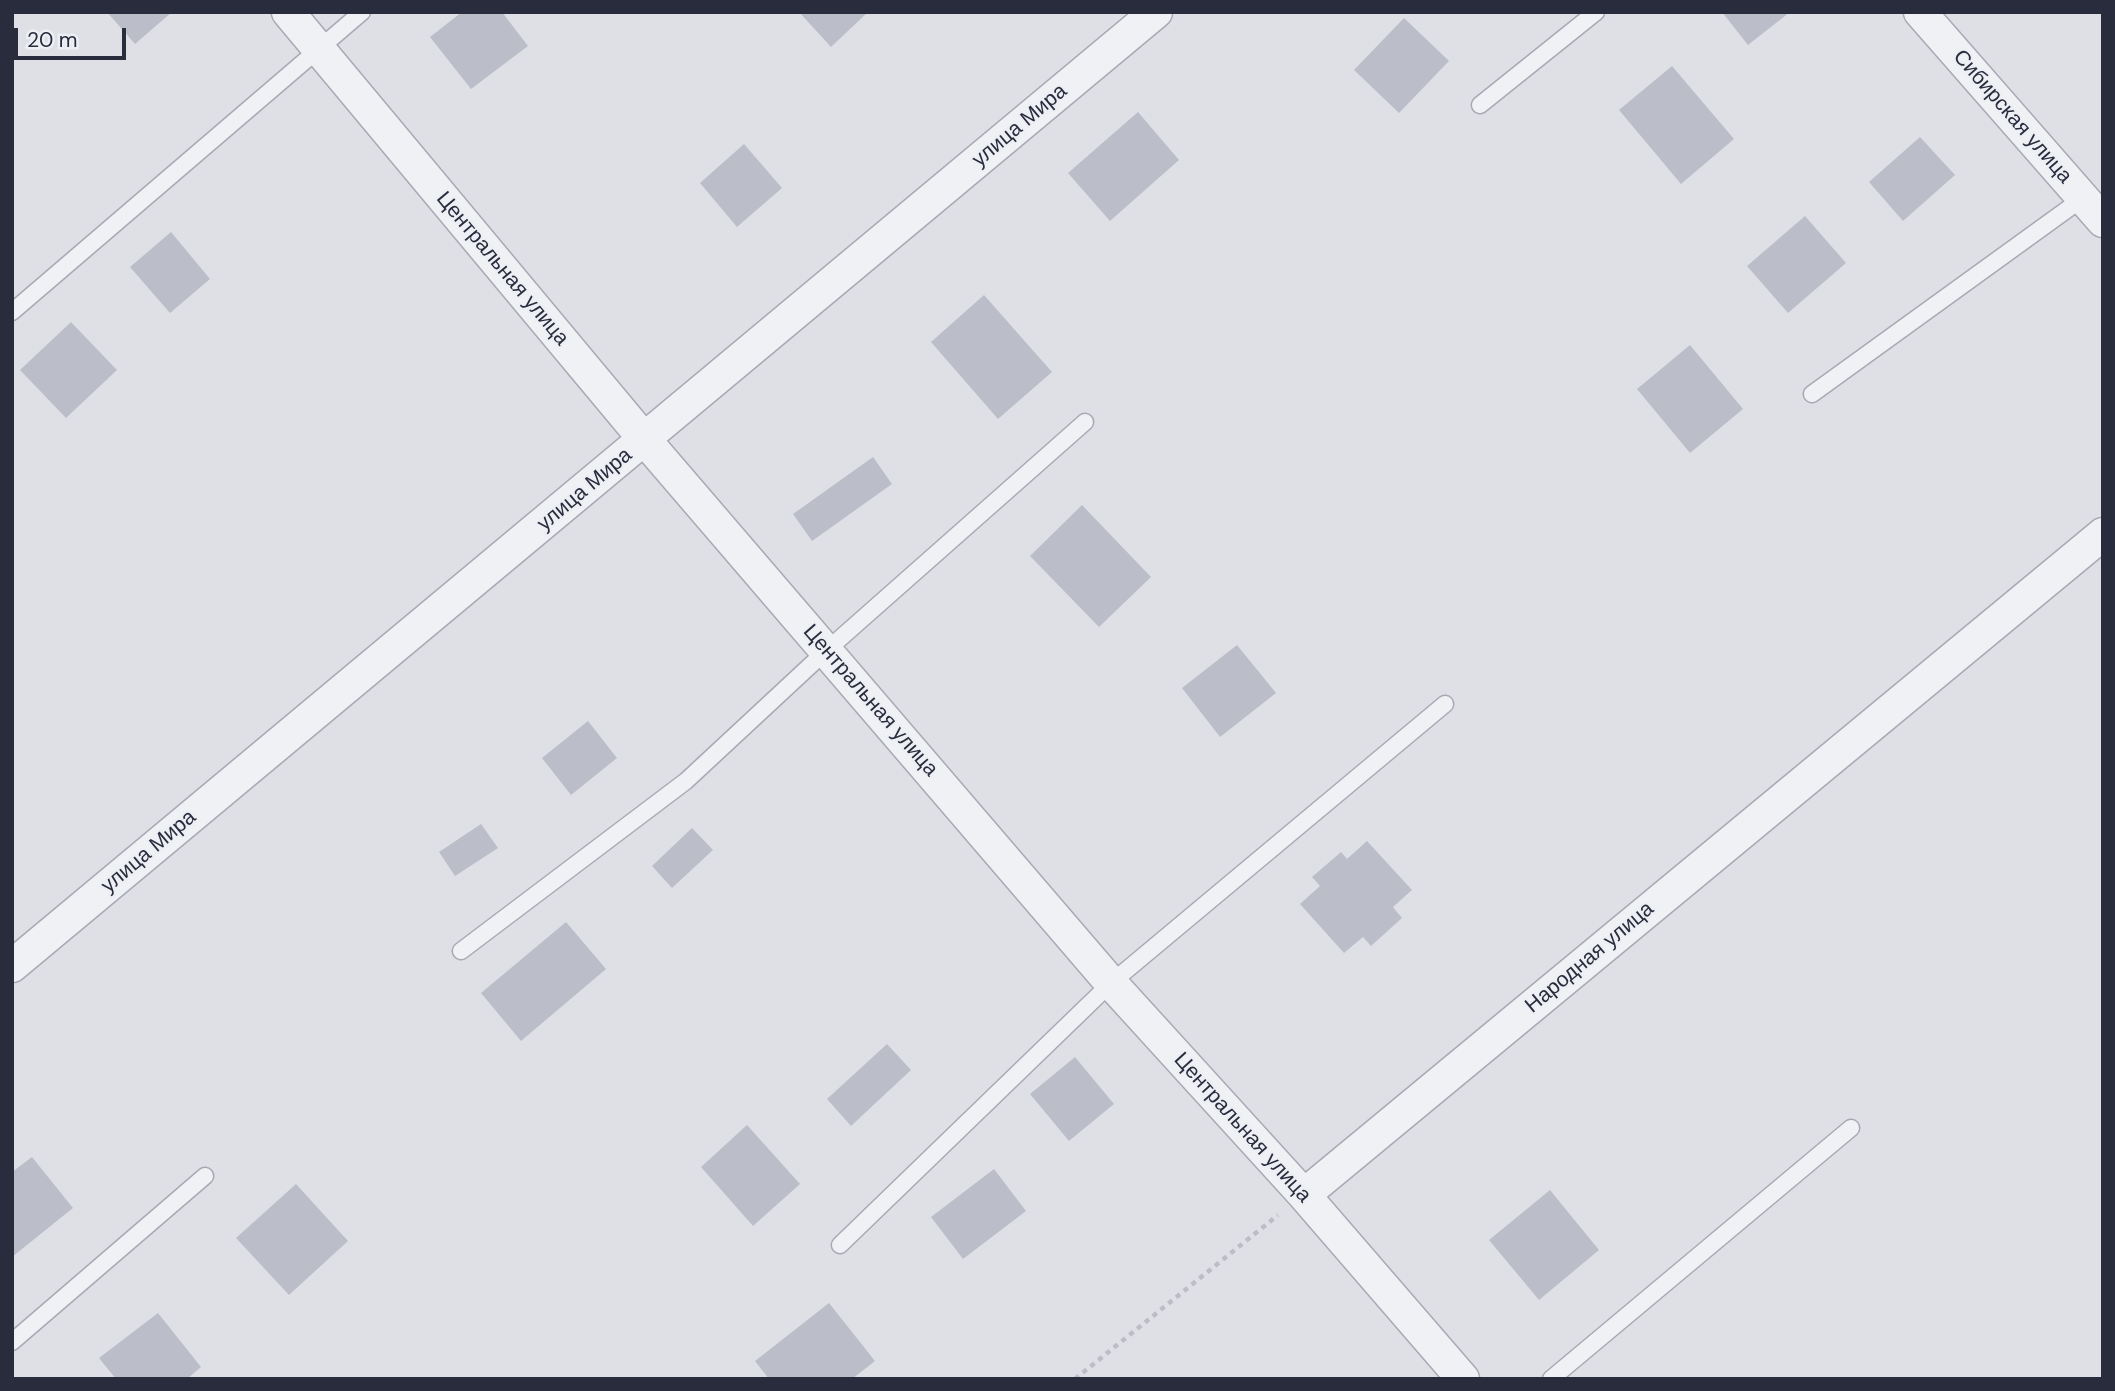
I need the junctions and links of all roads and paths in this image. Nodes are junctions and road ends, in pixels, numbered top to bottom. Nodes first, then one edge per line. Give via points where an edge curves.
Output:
1 (288, 12) edge
2 (362, 12) edge
3 (1156, 12) edge
4 (1596, 12) edge
5 (1920, 12) edge
6 (320, 49) junction
7 (1480, 105) dead end
8 (2093, 209) edge
9 (12, 312) edge
10 (1812, 394) dead end
11 (1085, 422) dead end
12 (645, 440) junction
13 (2103, 534) edge
14 (827, 650) junction
15 (1444, 704) dead end
16 (461, 951) dead end
17 (12, 966) edge
18 (1111, 983) junction
19 (1851, 1128) dead end
20 (205, 1176) dead end
21 (1304, 1195) junction
22 (840, 1245) dead end
23 (12, 1342) edge
24 (1075, 1379) edge
25 (1463, 1379) edge
26 (1551, 1379) edge

1 - 6 street, Центральная улица
2 - 6 lane
3 - 12 street, улица Мира
4 - 7 lane
5 - 8 street, Сибирская улица
6 - 9 lane
6 - 12 street, Центральная улица
8 - 10 lane
11 - 14 lane
12 - 14 street, Центральная улица
12 - 17 street, улица Мира
13 - 21 street, Народная улица
14 - 16 lane via 686,781
14 - 18 street, Центральная улица
15 - 18 lane
18 - 21 street, Центральная улица
18 - 22 lane
19 - 26 lane
20 - 23 lane
21 - 24 path
21 - 25 street, Центральная улица

